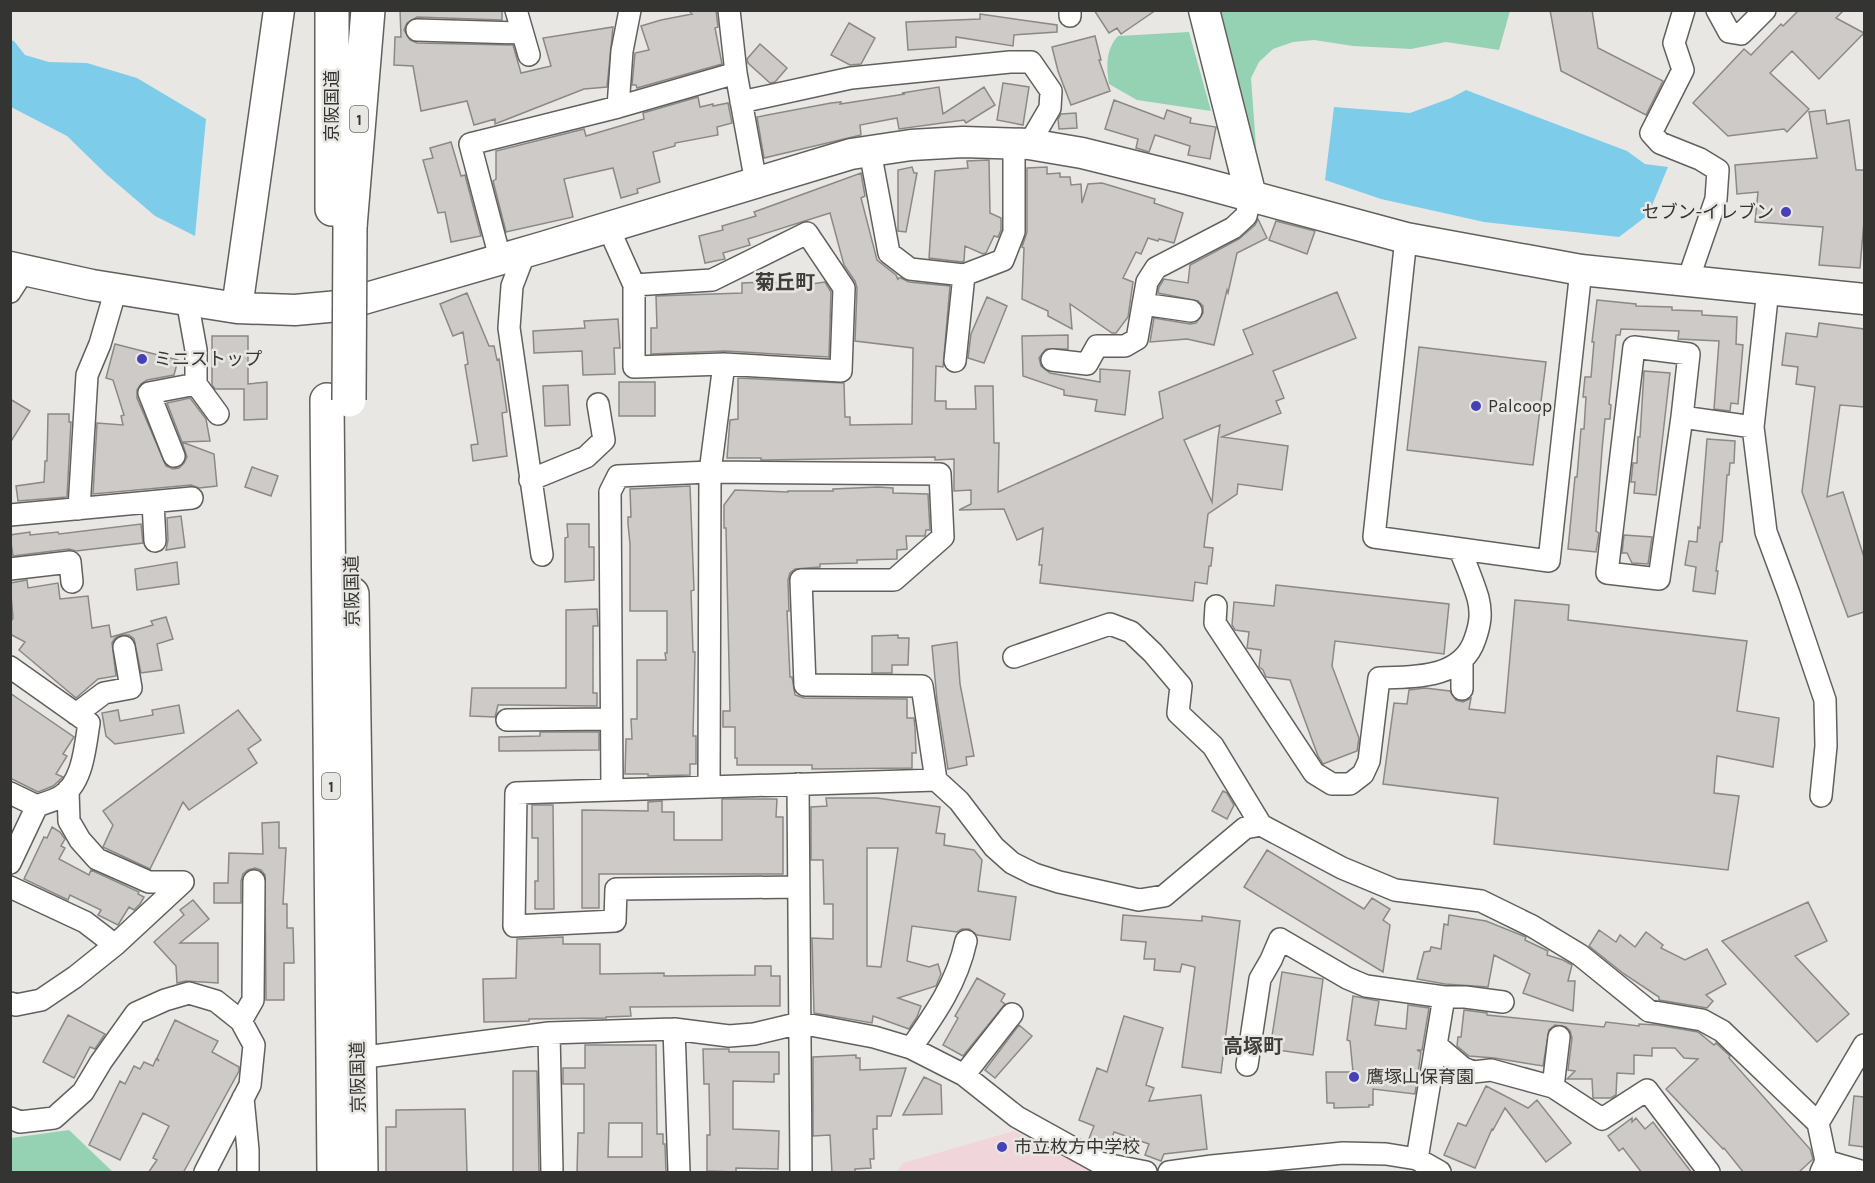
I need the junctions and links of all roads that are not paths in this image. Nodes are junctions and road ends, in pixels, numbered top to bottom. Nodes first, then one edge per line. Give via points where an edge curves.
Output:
1 (279, 10) edge
2 (332, 10) edge
3 (368, 10) edge
4 (516, 10) edge
5 (630, 10) edge
6 (729, 10) edge
7 (1204, 10) edge
8 (1684, 10) edge
9 (1717, 10) edge
10 (1766, 10) edge
11 (417, 30) dead end
12 (522, 33) junction
13 (529, 55) dead end
14 (736, 73) junction
15 (741, 102) junction
16 (618, 107) junction
17 (1022, 144) junction
18 (870, 151) junction
19 (756, 183) junction
20 (1251, 196) junction
21 (341, 226) junction
22 (608, 227) junction
23 (1406, 238) junction
24 (513, 255) junction
25 (1581, 270) junction
26 (964, 275) junction
27 (15, 277) edge
28 (1688, 280) junction
29 (634, 285) junction
30 (116, 289) junction
31 (1768, 289) junction
32 (1864, 299) edge
33 (187, 300) junction
34 (1143, 304) junction
35 (237, 308) junction
36 (1191, 310) dead end
37 (1052, 360) dead end
38 (955, 361) dead end
39 (724, 364) junction
40 (196, 384) junction
41 (338, 400) junction
42 (598, 404) dead end
43 (218, 414) dead end
44 (1682, 417) junction
45 (1753, 427) junction
46 (174, 456) dead end
47 (710, 472) junction
48 (530, 480) junction
49 (192, 498) dead end
50 (153, 502) junction
51 (79, 509) junction
52 (10, 515) edge
53 (155, 541) dead end
54 (1460, 550) junction
55 (542, 555) dead end
56 (10, 569) edge
57 (72, 582) dead end
58 (1216, 606) dead end
59 (124, 647) dead end
60 (1014, 657) dead end
61 (1462, 661) junction
62 (10, 667) edge
63 (1462, 690) dead end
64 (76, 714) junction
65 (611, 719) junction
66 (507, 720) dead end
67 (936, 780) junction
68 (798, 784) junction
69 (709, 787) junction
70 (68, 790) junction
71 (612, 790) junction
72 (10, 793) edge
73 (1821, 796) dead end
74 (37, 806) junction
75 (1261, 825) junction
76 (10, 863) edge
77 (254, 881) dead end
78 (10, 887) edge
79 (798, 887) junction
80 (966, 941) dead end
81 (115, 945) junction
82 (1444, 997) junction
83 (1503, 1002) dead end
84 (10, 1003) edge
85 (1011, 1014) dead end
86 (241, 1021) junction
87 (800, 1023) junction
88 (674, 1029) junction
89 (549, 1033) junction
90 (1559, 1037) dead end
91 (1436, 1045) junction
92 (1864, 1045) edge
93 (911, 1048) junction
94 (358, 1059) junction
95 (1247, 1065) dead end
96 (964, 1075) junction
97 (1554, 1088) junction
98 (243, 1098) junction
99 (10, 1118) edge
100 (1818, 1124) junction
101 (1418, 1159) junction
102 (1823, 1167) edge
103 (1864, 1172) edge
104 (205, 1173) edge
105 (248, 1173) edge
106 (334, 1173) edge
107 (361, 1173) edge
108 (552, 1173) edge
109 (679, 1173) edge
110 (801, 1173) edge
111 (1146, 1173) edge
112 (1169, 1173) edge
113 (1440, 1173) edge
114 (1709, 1173) edge

1 - 35 street
2 - 21 highway, 京阪国道 / 1
3 - 21 highway, 京阪国道 / 1
4 - 12 street
5 - 16 street
6 - 14 street
7 - 20 street
8 - 28 street via 1674,43 1683,70 1651,133 1660,143 1718,170 1716,199
9 - 10 street via 1729,32 1741,34
11 - 12 street
12 - 13 street
14 - 15 street
14 - 16 street
15 - 17 street via 850,78 1031,62 1051,91 1050,108
15 - 19 street
16 - 24 street via 470,144
17 - 18 street via 963,142
17 - 20 street via 1082,153
17 - 26 street via 1014,232 1003,260
18 - 19 street
18 - 26 street via 889,253 910,269
19 - 22 street
20 - 23 street
20 - 34 street via 1246,216 1233,228 1156,268 1147,282
21 - 41 highway, 京阪国道 / 1, bridge
22 - 24 street
22 - 29 street
23 - 25 street
23 - 54 street via 1374,537
24 - 35 street via 339,306 295,310
24 - 48 street via 509,328
25 - 28 street
25 - 54 street via 1549,561
26 - 38 street
27 - 30 street
28 - 31 street
29 - 39 street via 634,367
29 - 39 street via 712,280 807,233 844,288 842,371
30 - 33 street
30 - 51 street via 87,375
31 - 32 street
31 - 45 street
33 - 35 street
33 - 40 street via 196,350
34 - 36 street
34 - 37 street via 1137,339 1125,346 1097,346 1087,364
39 - 47 street
40 - 43 street
40 - 46 street via 149,393
41 - 94 highway, 京阪国道 / 1
41 - 106 highway, 京阪国道 / 1
42 - 48 street via 604,440 586,457
44 - 44 street via 1689,354 1634,347 1607,573 1659,579
44 - 45 street
45 - 73 street via 1766,532 1825,700
47 - 65 street via 618,477 610,492
47 - 67 street via 940,474 943,537 894,580 801,580 805,685 922,686
47 - 69 street
48 - 55 street
49 - 50 street
50 - 51 street
50 - 53 street
51 - 52 street
54 - 61 street via 1478,599 1481,621 1472,648
56 - 57 street via 70,562
58 - 61 street via 1215,623 1314,773 1332,784 1350,784 1363,774 1369,761 1379,678 1421,676 1455,667
59 - 64 street via 131,688 104,693
60 - 75 street via 1110,624 1131,633 1154,653 1181,686 1178,713 1213,746
61 - 63 street
62 - 64 street
64 - 70 street via 89,723 82,761
65 - 66 street
65 - 71 street
67 - 68 street
67 - 75 street via 1012,863 1059,882 1139,900 1164,896 1245,828
68 - 69 street
68 - 79 street
69 - 71 street
70 - 74 street via 61,797
70 - 81 street via 69,821 97,860 149,882 183,882
71 - 79 street via 516,793 514,926 615,921 616,889
72 - 74 street
74 - 76 street
75 - 100 street via 1342,868 1395,890 1481,901 1532,926 1580,955 1649,1011 1702,1020 1722,1031
77 - 86 street via 244,909 253,1000
78 - 81 street via 84,922
79 - 87 street
80 - 93 street via 962,961 941,1005
81 - 84 street via 40,1000
82 - 83 street
82 - 91 street
82 - 95 street via 1366,986 1280,939 1260,979
85 - 96 street
86 - 98 street via 254,1045 250,1085
86 - 99 street via 216,1001 189,993 165,1000 136,1013 83,1092 54,1118 20,1122
87 - 88 street via 729,1036
87 - 93 street
87 - 110 street
88 - 89 street
88 - 109 street
89 - 94 street
89 - 108 street
90 - 97 street
91 - 97 street via 1462,1068 1473,1072 1491,1070
91 - 101 street
92 - 100 street
93 - 96 street
94 - 107 highway, 京阪国道 / 1
96 - 111 street via 1017,1117 1100,1163
97 - 114 street via 1602,1119 1647,1090
98 - 104 street
98 - 105 street
100 - 102 street
101 - 112 street via 1343,1153
101 - 113 street
102 - 103 street

